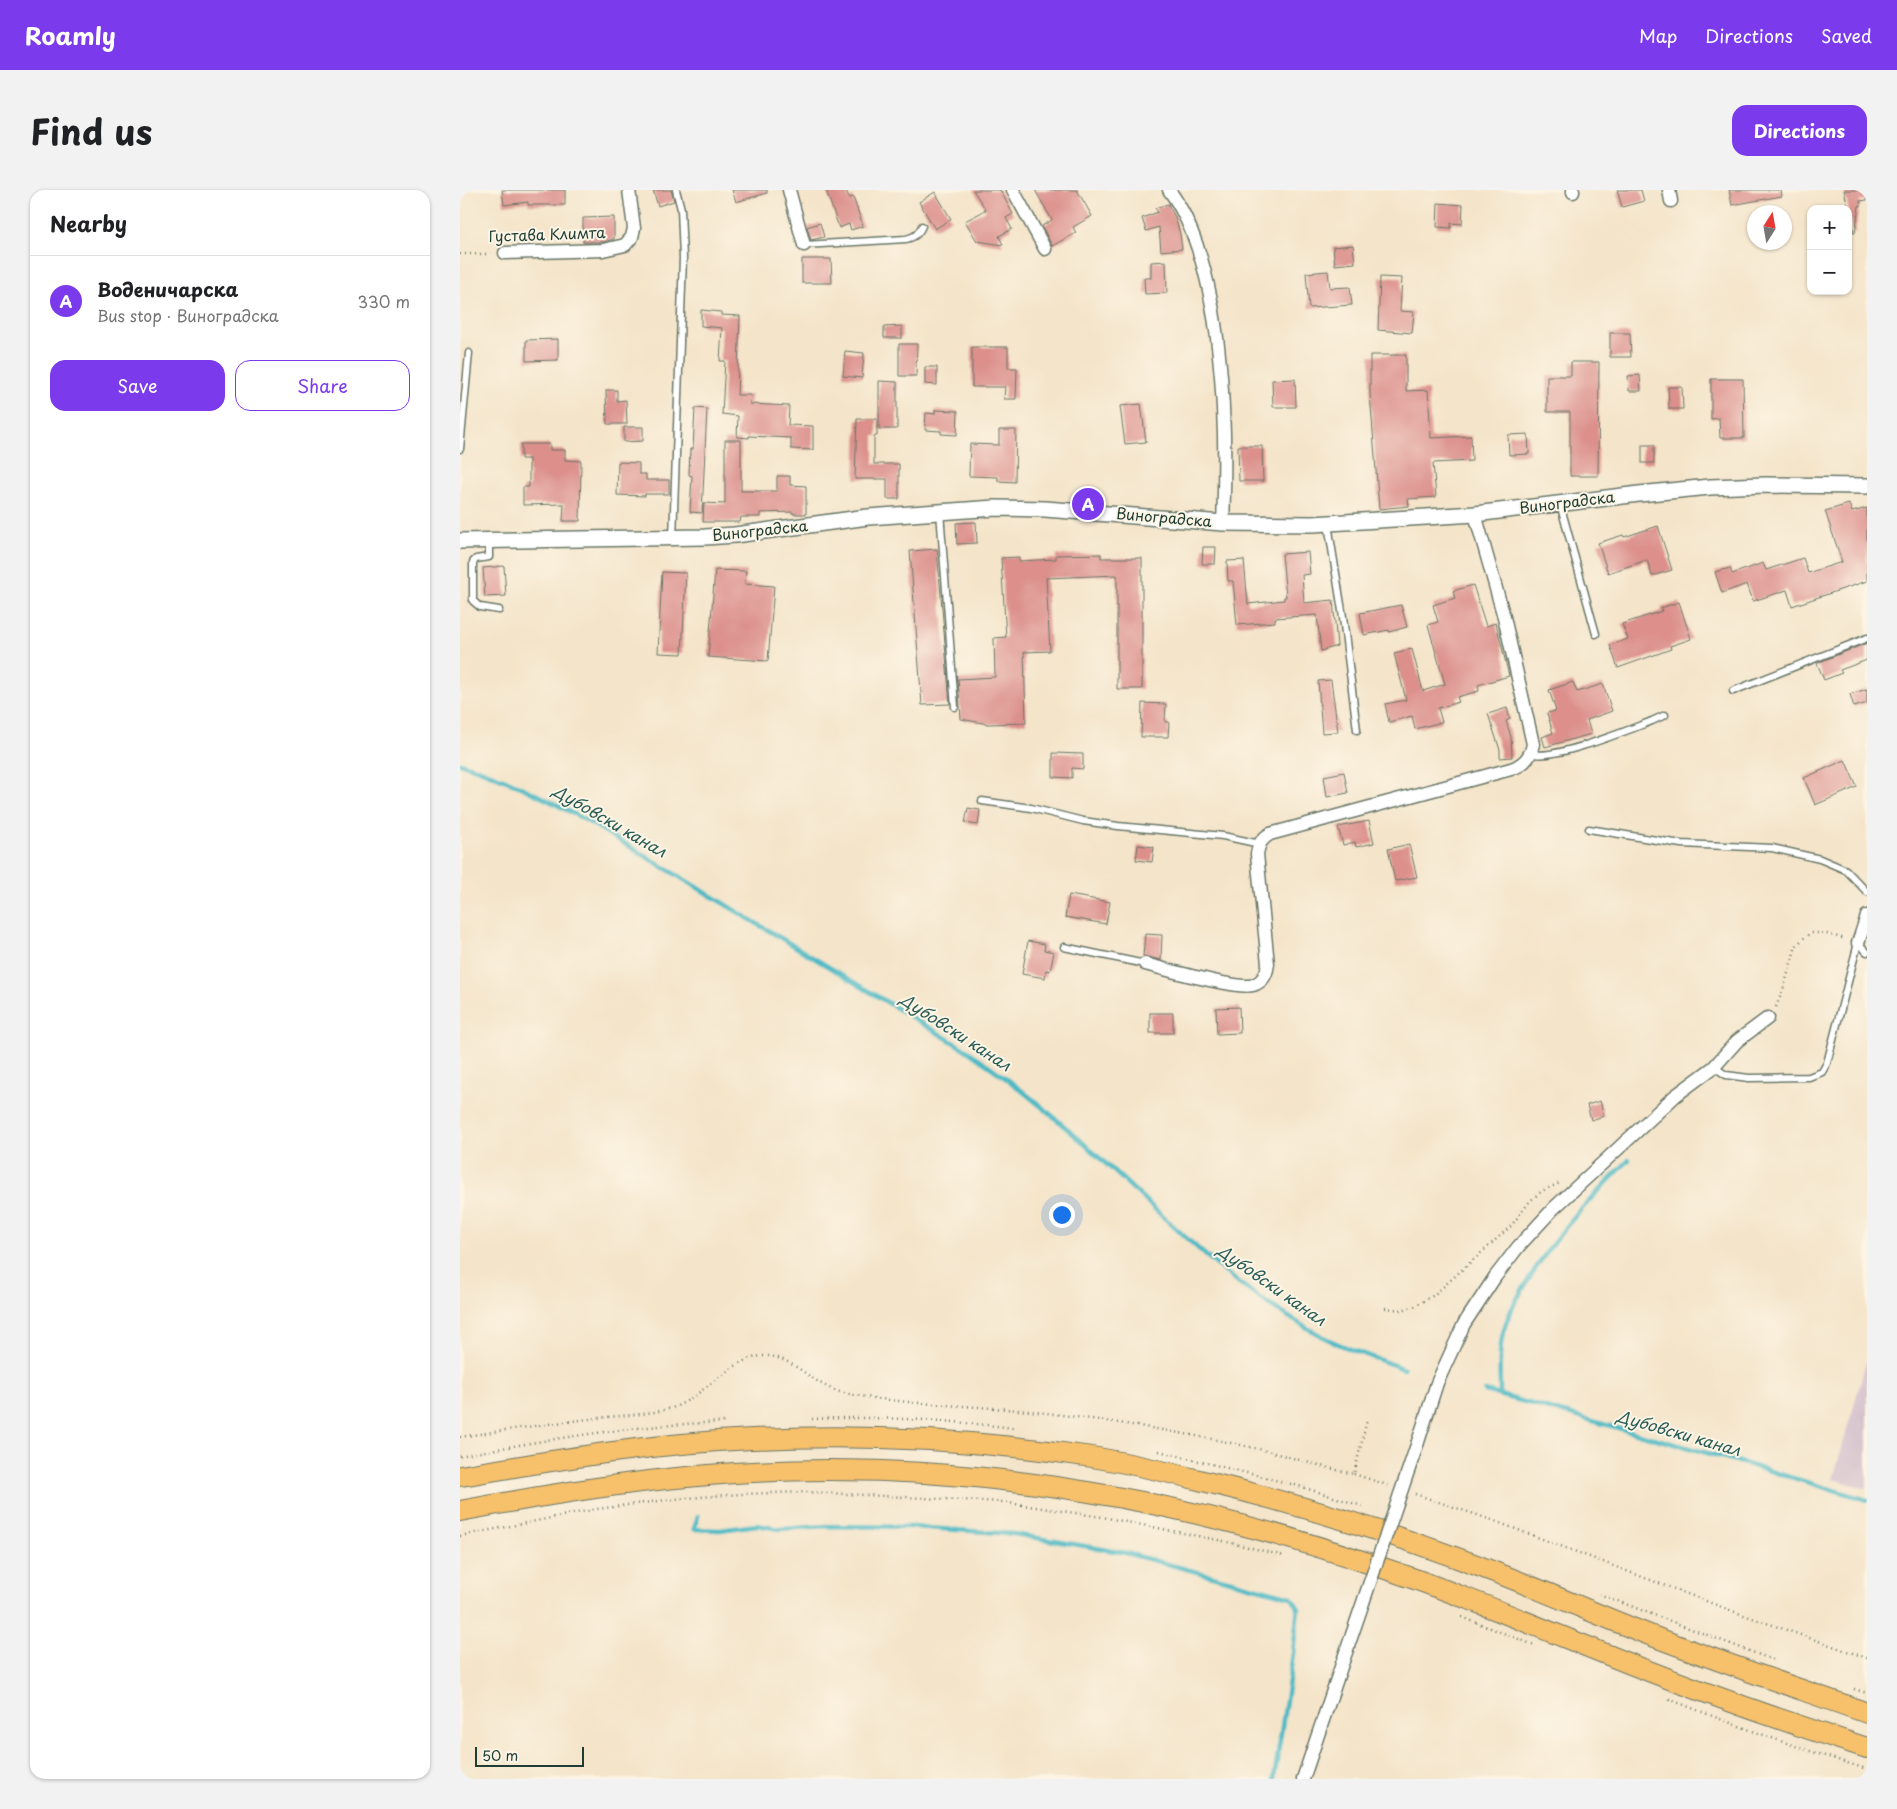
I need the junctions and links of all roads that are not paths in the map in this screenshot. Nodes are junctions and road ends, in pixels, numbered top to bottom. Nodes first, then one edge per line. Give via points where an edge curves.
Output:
1 (629, 190) edge
2 (676, 190) edge
3 (789, 190) edge
4 (1013, 190) edge
5 (1169, 190) edge
6 (922, 226) dead end
7 (804, 245) joint
8 (1045, 249) dead end
9 (505, 253) road end
10 (469, 353) dead end
11 (460, 449) edge
12 (1867, 486) edge
13 (1560, 504) junction
14 (940, 511) junction
15 (1475, 514) junction
16 (1223, 523) junction
17 (1328, 524) junction
18 (674, 538) junction
19 (460, 541) edge
20 (489, 541) junction
21 (499, 610) dead end
22 (1596, 634) dead end
23 (1867, 638) edge
24 (1733, 691) dead end
25 (955, 706) dead end
26 (1664, 715) dead end
27 (1357, 730) dead end
28 (1531, 753) junction
29 (982, 801) dead end
30 (1589, 829) dead end
31 (1260, 844) junction
32 (1867, 892) edge
33 (1867, 916) edge
34 (1064, 948) dead end
35 (1862, 948) edge
36 (1145, 964) joint
37 (1768, 1018) road end
38 (1714, 1067) junction
39 (460, 1476) edge
40 (460, 1511) edge
41 (1867, 1713) edge
42 (1867, 1748) edge
43 (1303, 1779) edge

1 - 9 street, Густава Климта via 634,228 625,245 614,249
2 - 18 lane via 681,209 683,258
3 - 7 street
4 - 8 street
5 - 16 street via 1193,236 1214,317 1223,412
6 - 7 lane via 914,237 906,239
10 - 11 lane
12 - 13 street, Виноградска via 1710,487
13 - 15 street, Виноградска
13 - 22 lane
14 - 16 street, Виноградска via 1036,508
14 - 18 street, Виноградска via 735,535
14 - 25 lane
15 - 17 street, Виноградска
15 - 28 street via 1506,627 1533,744
16 - 17 street, Виноградска
17 - 27 lane
18 - 20 street, Виноградска
19 - 20 street, Виноградска
20 - 21 lane via 489,557 473,562 473,602 480,607
23 - 24 lane
26 - 28 lane via 1562,752 1540,756
28 - 31 street via 1516,767 1270,834
29 - 31 lane via 1031,808 1083,821 1223,836
30 - 32 lane via 1681,844 1772,848 1820,859 1846,870
31 - 36 street via 1257,854 1268,964 1261,981 1248,986 1237,985
33 - 35 street
34 - 36 lane
35 - 38 lane via 1822,1072 1809,1077 1749,1078 1726,1075
37 - 38 street via 1737,1042
38 - 43 street, bridge via 1675,1096 1554,1208 1518,1247 1464,1324 1438,1383
39 - 41 highway via 644,1448 809,1437 954,1441 1095,1458 1268,1497 1380,1532 1504,1576 1647,1634
40 - 42 highway via 641,1481 755,1472 950,1474 1089,1491 1229,1521 1372,1564 1636,1666

